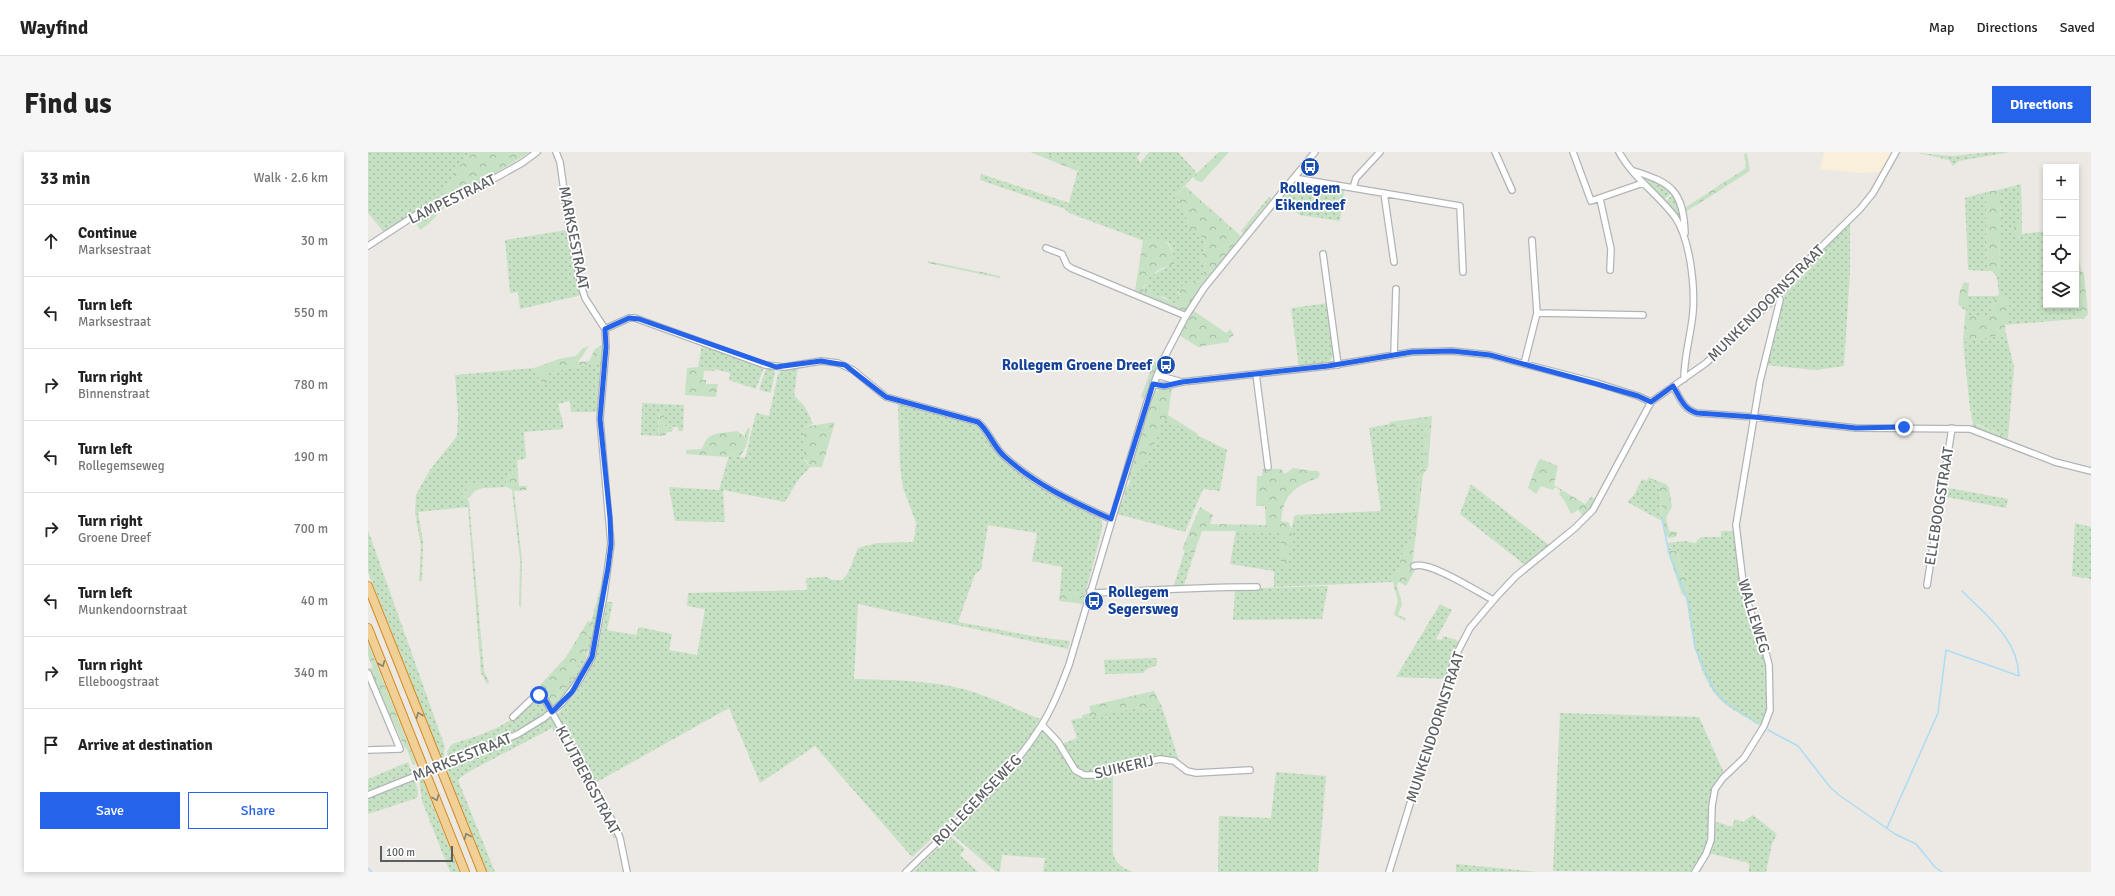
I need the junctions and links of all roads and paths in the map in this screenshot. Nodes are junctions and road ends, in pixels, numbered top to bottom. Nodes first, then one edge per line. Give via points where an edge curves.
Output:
1 (537, 152) edge
2 (556, 152) edge
3 (1315, 152) edge
4 (1380, 152) edge
5 (1495, 152) edge
6 (1573, 152) edge
7 (1619, 152) edge
8 (1896, 152) edge
9 (1632, 171) junction
10 (1294, 178) junction
11 (1643, 183) junction
12 (1353, 188) junction
13 (1512, 190) dead end
14 (1384, 193) junction
15 (1600, 199) junction
16 (1685, 237) junction
17 (1532, 240) dead end
18 (368, 246) edge
19 (1046, 248) dead end
20 (1323, 254) dead end
21 (1394, 262) dead end
22 (1610, 270) dead end
23 (1463, 272) dead end
24 (1396, 288) dead end
25 (1778, 295) junction
26 (1537, 313) junction
27 (1186, 316) junction
28 (1643, 316) dead end
29 (605, 329) junction
30 (1394, 355) junction
31 (1524, 364) junction
32 (1338, 365) junction
33 (1256, 374) junction
34 (1157, 375) junction
35 (1684, 379) junction
36 (1182, 382) junction
37 (1153, 384) junction
38 (1673, 386) junction
39 (1651, 402) junction
40 (1754, 417) junction
41 (1952, 428) junction
42 (1268, 467) dead end
43 (2091, 471) edge
44 (1111, 519) junction
45 (1414, 566) dead end
46 (1927, 585) dead end
47 (368, 586) edge
48 (1257, 587) dead end
49 (1090, 591) junction
50 (1493, 600) junction
51 (368, 628) edge
52 (368, 673) edge
53 (552, 712) junction
54 (513, 717) dead end
55 (1042, 725) junction
56 (368, 750) edge
57 (1250, 770) dead end
58 (368, 795) edge
59 (465, 872) edge
60 (482, 872) edge
61 (627, 872) edge
62 (906, 872) edge
63 (1389, 872) edge
64 (1695, 872) edge

1 - 18 street, LAMPESTRAAT via 481,186 417,214
2 - 29 street, MARKSESTRAAT via 560,162 581,285 585,298
3 - 10 street, ROLLEGEMSEWEG
4 - 12 street via 1356,178
5 - 13 street
6 - 15 street via 1591,201
7 - 9 street
8 - 25 street, MUNKENDOORNSTRAAT via 1860,209 1814,254
9 - 11 street
9 - 16 street via 1674,190 1681,211
10 - 12 street
10 - 27 street, ROLLEGEMSEWEG via 1204,288
11 - 15 street
11 - 16 street via 1675,218
12 - 14 street
14 - 21 street
14 - 23 street via 1460,206
15 - 22 street via 1611,249
16 - 35 street via 1693,312
17 - 26 street
19 - 27 street via 1062,254 1069,267
20 - 32 street
24 - 30 street
25 - 35 street, MUNKENDOORNSTRAAT via 1714,356
25 - 40 street, WALLEWEG via 1780,300
26 - 28 street
26 - 31 street
27 - 34 street, ROLLEGEMSEWEG
29 - 44 street via 629,318 635,318 776,367 821,361 845,365 886,397 978,422 994,446 1026,473 1070,501
29 - 53 street, MARKSESTRAAT via 600,419 610,518 611,544 608,568 592,657 572,692
30 - 31 street via 1452,351 1490,355
30 - 32 street
31 - 39 street via 1618,390
32 - 33 street
33 - 36 street
33 - 42 street
34 - 36 street
34 - 37 street, ROLLEGEMSEWEG
35 - 38 street, MUNKENDOORNSTRAAT
36 - 37 street via 1164,386
37 - 44 street, ROLLEGEMSEWEG
38 - 39 street, MUNKENDOORNSTRAAT
38 - 40 street, ELLEBOOGSTRAAT via 1685,406 1692,412
39 - 50 street, MUNKENDOORNSTRAAT via 1593,510 1516,576
40 - 41 street, ELLEBOOGSTRAAT via 1856,428
40 - 64 street, WALLEWEG via 1736,525 1744,591 1769,665 1770,710 1764,726 1744,758 1722,778 1715,789 1711,840
41 - 43 street, ELLEBOOGSTRAAT via 1970,429 2054,462
41 - 46 street, ELLEBOOGSTRAAT
44 - 49 street, ROLLEGEMSEWEG
45 - 50 street via 1443,572
60 -> 47 highway
48 - 49 street via 1096,593
49 - 55 street, ROLLEGEMSEWEG via 1069,665
50 - 63 street, MUNKENDOORNSTRAAT via 1470,628 1456,655
51 -> 59 highway
52 - 56 street, MARKSESTRAAT via 400,749
53 - 54 street, MARKSESTRAAT via 544,698 539,695
53 - 58 street, MARKSESTRAAT, bridge via 518,734
53 - 61 street, KLIJTBERGSTRAAT via 613,822 620,838
55 - 57 street, SUIKERIJ via 1058,742 1075,770 1084,775 1094,775 1160,759 1174,762 1187,771 1196,773
55 - 62 street, ROLLEGEMSEWEG via 1024,752 999,781

